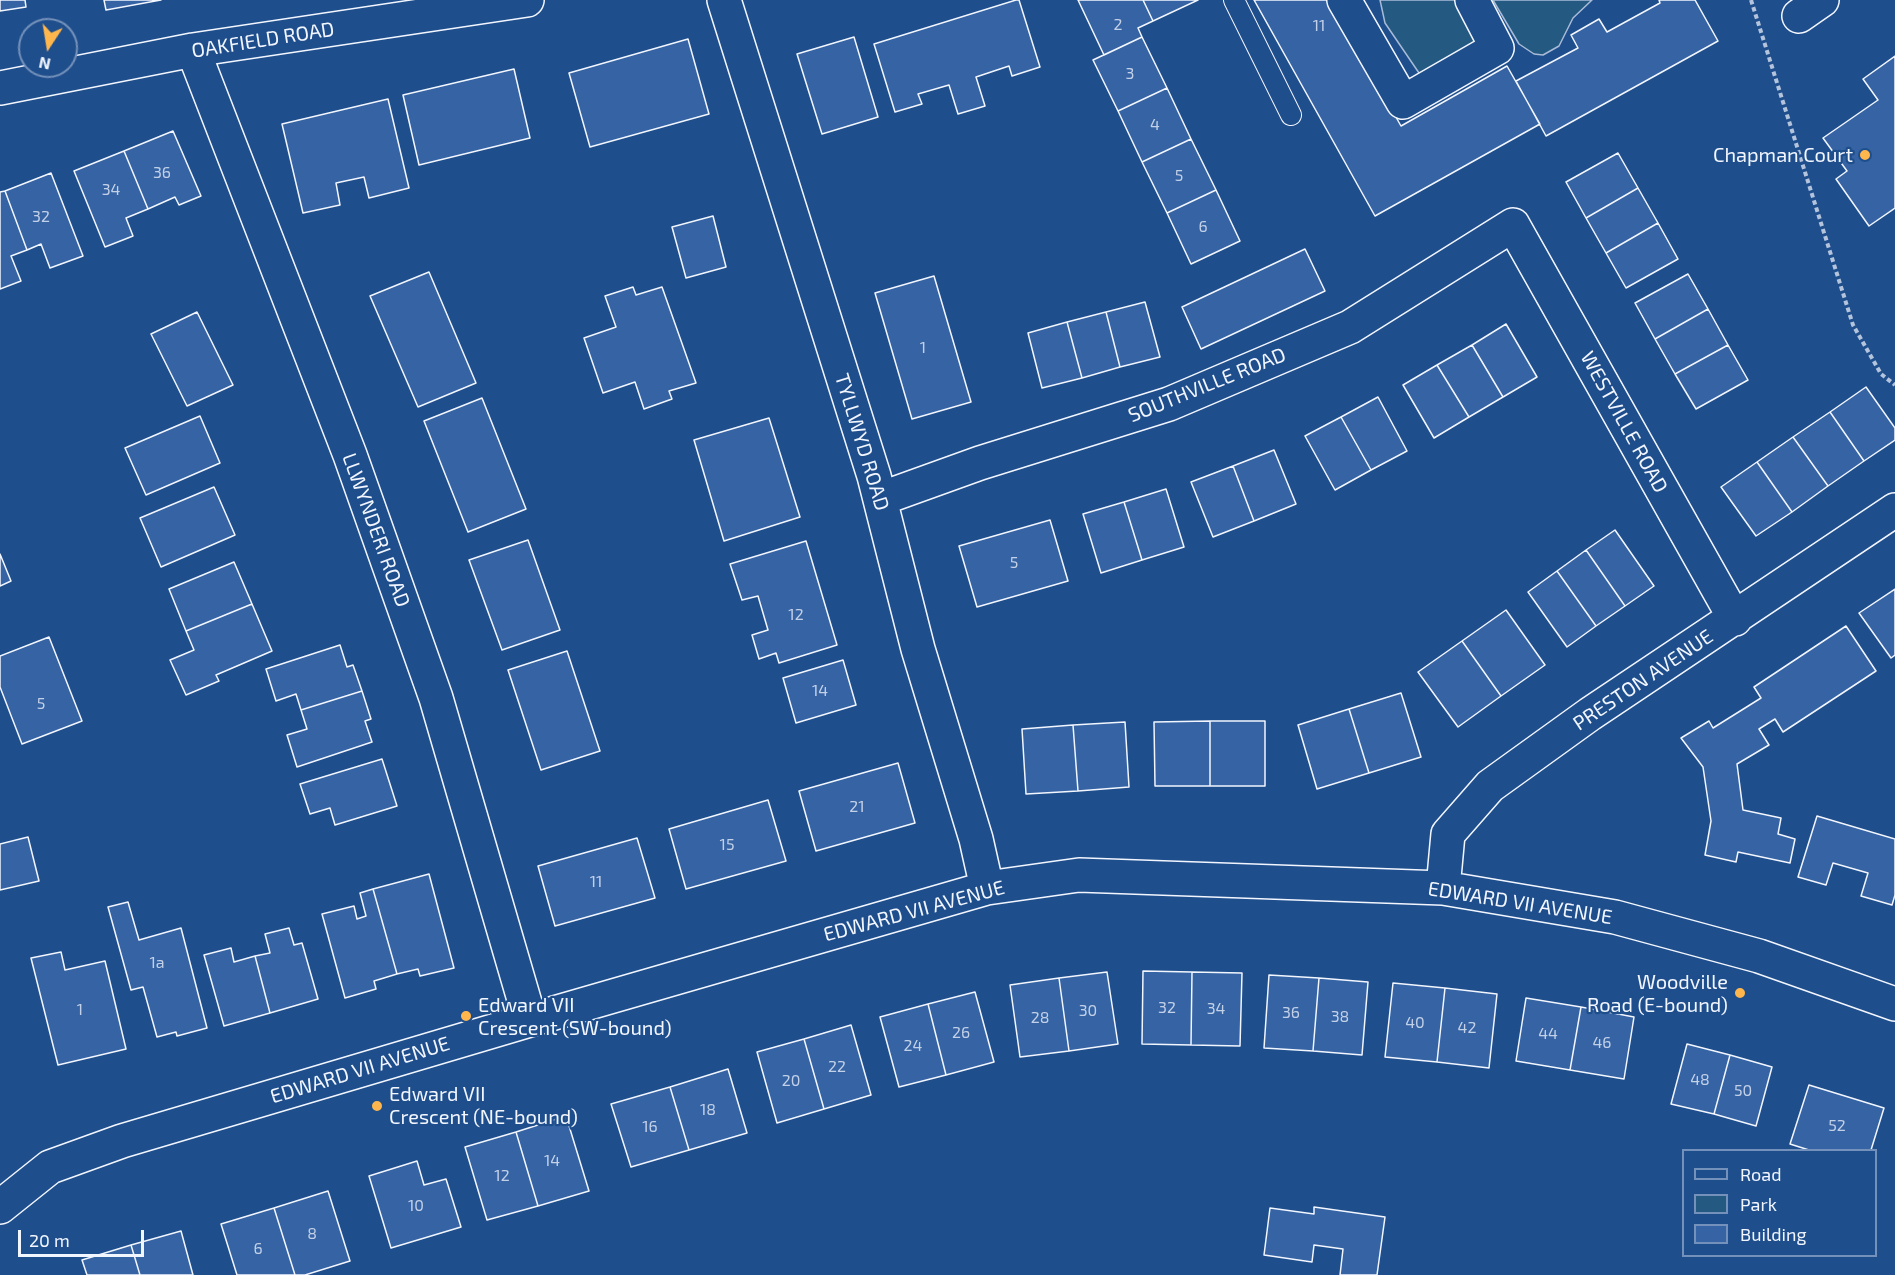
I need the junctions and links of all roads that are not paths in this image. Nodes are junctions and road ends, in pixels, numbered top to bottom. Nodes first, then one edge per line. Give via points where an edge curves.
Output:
1 (724, 0) edge
2 (1234, 0) edge
3 (1344, 0) edge
4 (1472, 0) edge
5 (511, 1) edge
6 (193, 50) junction
7 (0, 88) edge
8 (1291, 115) dead end
9 (1513, 225) joint
10 (880, 499) junction
11 (1895, 510) edge
12 (1734, 619) junction
13 (987, 888) junction
14 (1443, 888) junction
15 (1895, 1004) edge
16 (530, 1020) junction
17 (0, 1208) edge

1 - 10 street, TYLLWYD ROAD
2 - 8 lane
3 - 4 street via 1403,102 1497,48
5 - 6 street, OAKFIELD ROAD
6 - 7 street, OAKFIELD ROAD
6 - 16 street, LLWYNDERI ROAD via 350,455 436,698
9 - 10 street, SOUTHVILLE ROAD via 1350,327 1169,404
9 - 12 street, WESTVILLE ROAD
10 - 13 street, TYLLWYD ROAD via 918,649 976,839
11 - 12 street, PRESTON AVENUE
12 - 14 street, PRESTON AVENUE via 1490,786 1449,834
13 - 14 street, EDWARD VII AVENUE via 1080,875
13 - 16 street, EDWARD VII AVENUE
14 - 15 street, EDWARD VII AVENUE via 1615,917 1760,956
16 - 17 street, EDWARD VII AVENUE via 122,1141 50,1167

